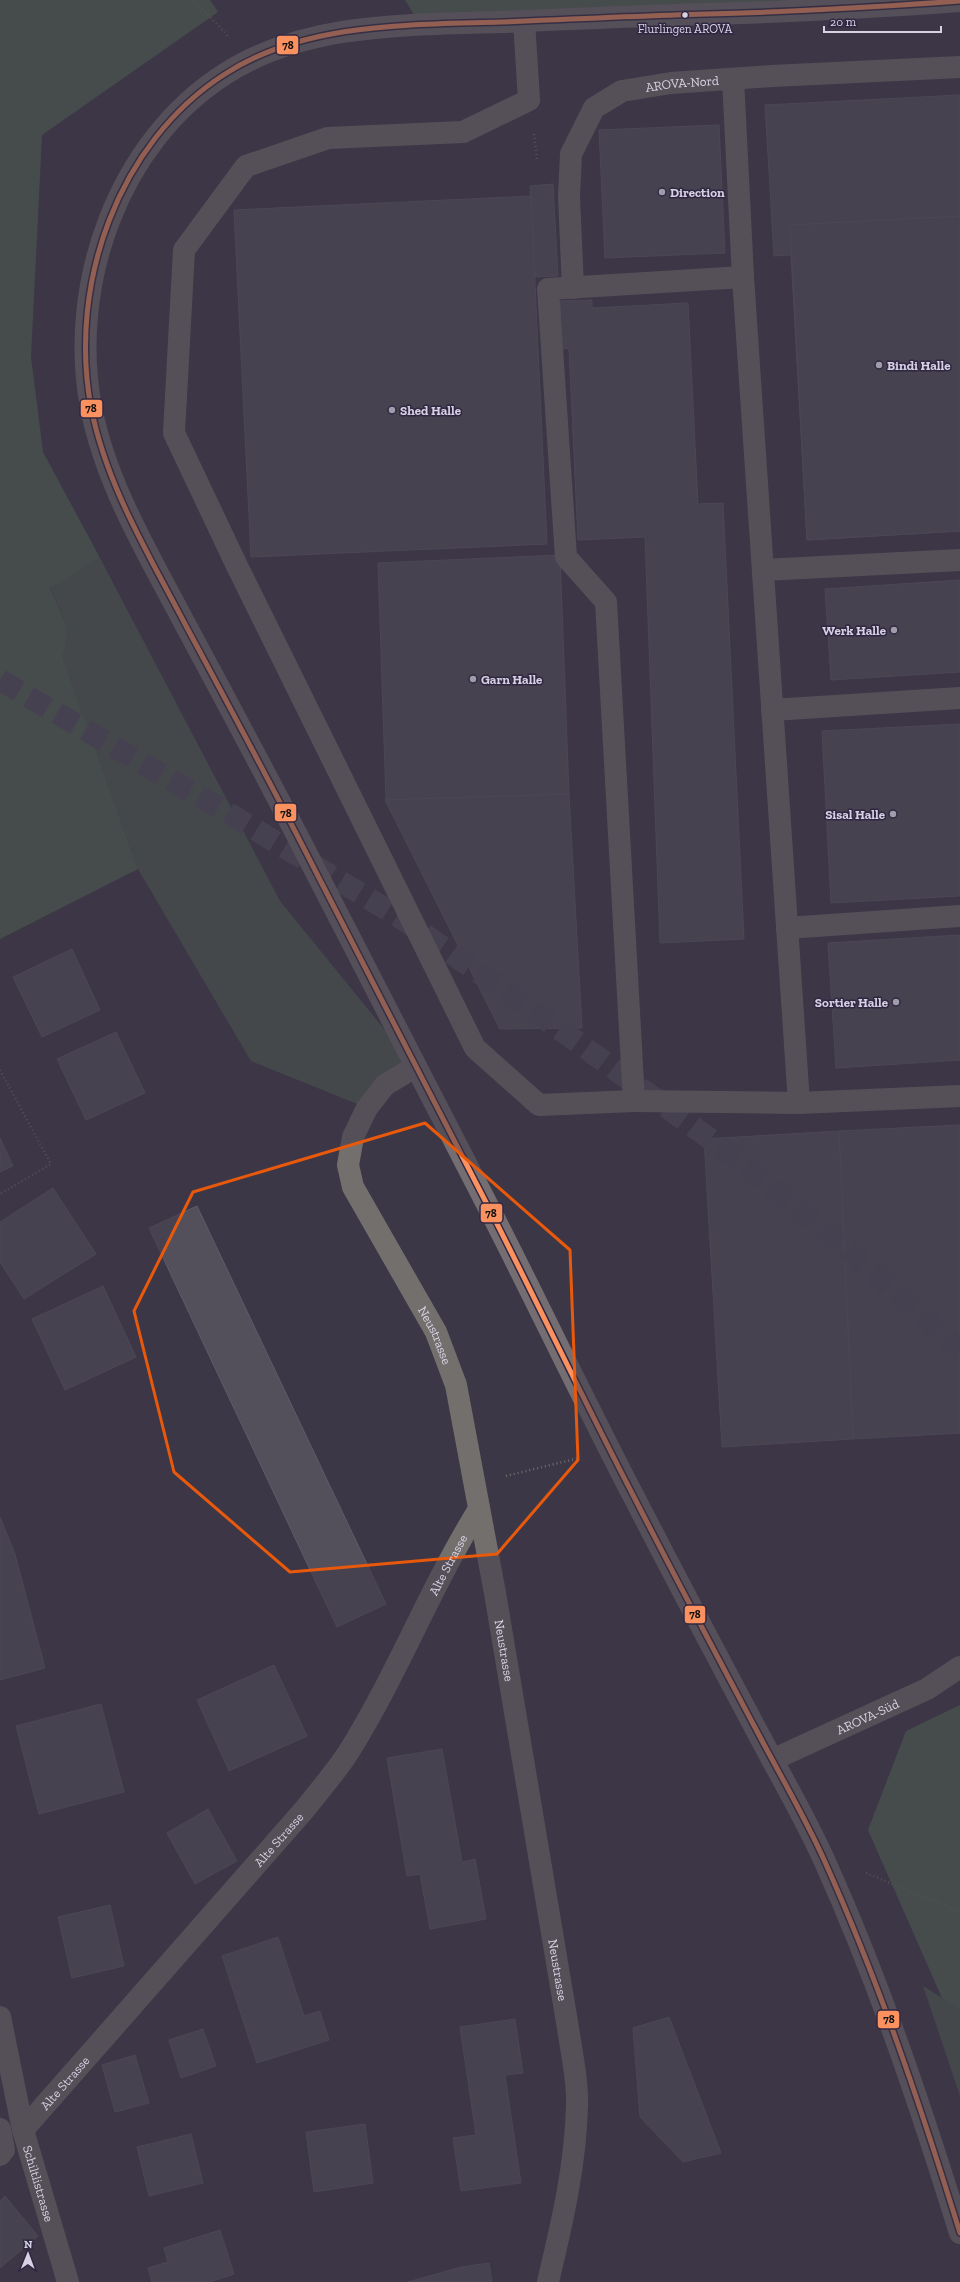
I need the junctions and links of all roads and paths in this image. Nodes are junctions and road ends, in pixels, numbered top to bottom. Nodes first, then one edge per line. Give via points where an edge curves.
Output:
1 (194, 0) edge
2 (960, 1) edge
3 (524, 21) junction
4 (251, 60) junction
5 (960, 67) edge
6 (732, 79) junction
7 (743, 277) junction
8 (573, 288) junction
9 (960, 560) edge
10 (763, 570) junction
11 (960, 698) edge
12 (772, 710) junction
13 (960, 916) edge
14 (787, 928) junction
15 (415, 1067) junction
16 (0, 1070) edge
17 (960, 1096) edge
18 (634, 1101) junction
19 (799, 1103) junction
20 (0, 1194) edge
21 (610, 1450) junction
22 (474, 1483) junction
23 (479, 1509) junction
24 (960, 1667) edge
25 (772, 1760) junction
26 (822, 1856) junction
27 (960, 1912) edge
28 (0, 2023) edge
29 (0, 2128) edge
30 (23, 2130) junction
31 (0, 2155) edge
32 (960, 2233) edge
33 (68, 2282) edge
34 (548, 2282) edge

1 - 4 path
2 - 3 main road via 838,9
3 - 4 main road via 378,28 284,46
3 - 18 street via 529,100 464,132 328,138 246,166 184,250 174,433 475,1048 539,1105
4 - 15 main road via 224,74 172,117 129,174 104,235 92,279 86,325 85,367 92,410 102,451 120,497 278,796
5 - 6 street, AROVA-Nord
6 - 7 street
6 - 8 street, AROVA-Nord via 671,83 622,91 594,108 571,154 569,197
7 - 8 street
7 - 10 street
8 - 18 street via 548,289 566,557 606,602
9 - 10 street
10 - 12 street
11 - 12 street
12 - 14 street
13 - 14 street
14 - 19 street
15 - 21 main road
15 - 22 street, Neustrasse via 385,1085 367,1108 354,1137 348,1165 354,1187 436,1332 456,1386
16 - 20 path via 51,1164
17 - 19 street
18 - 19 street
21 - 22 path
21 - 25 main road
22 - 23 street, Neustrasse
23 - 30 street, Alte Strasse via 460,1539 347,1754 305,1809
23 - 34 street, Neustrasse via 556,1951 577,2102 574,2153 562,2223
24 - 25 street, AROVA-Süd via 927,1689
25 - 26 main road
26 - 27 path
26 - 32 main road via 900,2050 924,2116
28 - 30 street, Schiltlistrasse
29 - 31 street via 4,2150
30 - 33 street, Schiltlistrasse

